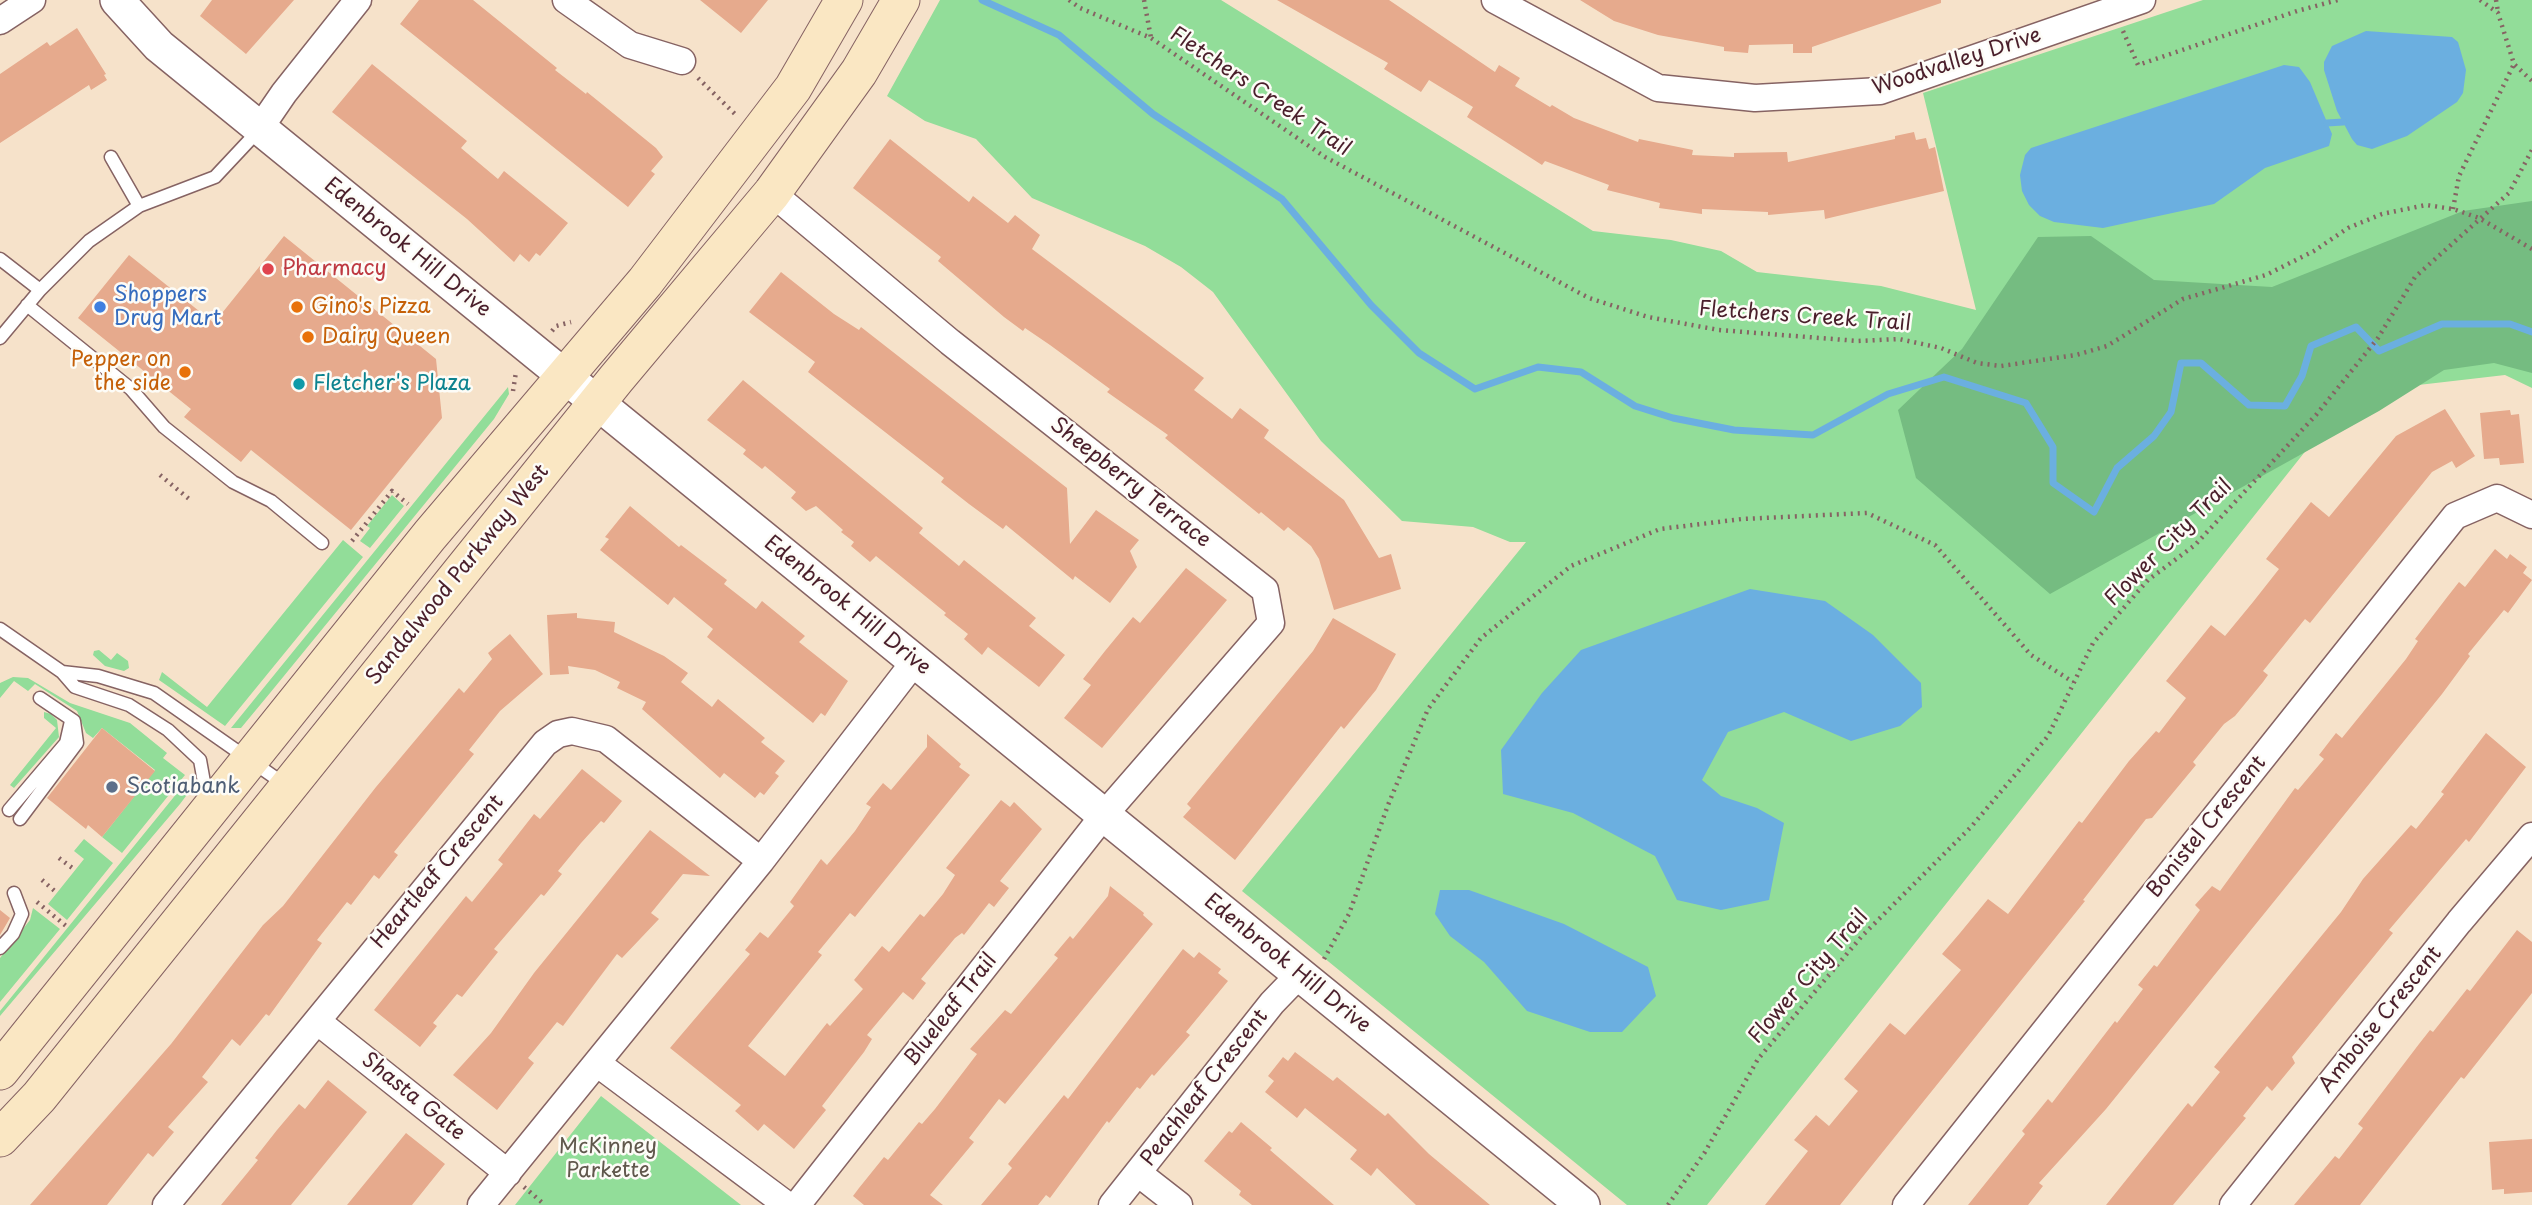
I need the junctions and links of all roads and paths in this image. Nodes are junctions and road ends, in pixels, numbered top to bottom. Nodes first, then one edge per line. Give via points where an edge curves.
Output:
1 (32, 0) edge
2 (117, 0) edge
3 (358, 0) edge
4 (565, 0) edge
5 (1069, 0) edge
6 (1144, 0) edge
7 (1495, 0) edge
8 (2142, 0) edge
9 (2338, 0) edge
10 (2480, 0) edge
11 (2496, 0) edge
12 (841, 5) edge
13 (2114, 10) junction
14 (2498, 13) junction
15 (892, 16) edge
16 (0, 22) edge
17 (1151, 38) junction
18 (682, 61) joint
19 (2514, 64) junction
20 (2532, 81) edge
21 (743, 121) dead end
22 (260, 128) junction
23 (2532, 150) edge
24 (111, 157) dead end
25 (772, 193) junction
26 (139, 206) junction
27 (2453, 209) junction
28 (2479, 218) junction
29 (2532, 249) edge
30 (0, 259) edge
31 (40, 290) junction
32 (27, 305) junction
33 (0, 338) edge
34 (566, 377) junction
35 (597, 402) junction
36 (160, 475) dead end
37 (189, 499) dead end
38 (408, 504) dead end
39 (2532, 515) edge
40 (352, 541) dead end
41 (322, 543) dead end
42 (2, 635) edge
43 (915, 661) junction
44 (62, 672) junction
45 (2073, 682) junction
46 (40, 698) dead end
47 (70, 718) junction
48 (249, 761) junction
49 (287, 786) junction
50 (9, 810) dead end
51 (208, 813) junction
52 (1104, 815) junction
53 (20, 819) dead end
54 (2532, 836) edge
55 (59, 858) dead end
56 (761, 861) junction
57 (75, 870) dead end
58 (42, 880) dead end
59 (14, 892) dead end
60 (57, 892) dead end
61 (31, 903) dead end
62 (66, 926) dead end
63 (0, 948) edge
64 (1300, 974) junction
65 (317, 1021) junction
66 (598, 1064) junction
67 (0, 1071) edge
68 (0, 1138) edge
69 (508, 1173) junction
70 (1138, 1173) junction
71 (166, 1205) edge
72 (481, 1205) edge
73 (787, 1205) edge
74 (797, 1205) edge
75 (1112, 1205) edge
76 (1179, 1205) edge
77 (1583, 1205) edge
78 (1668, 1205) edge
79 (1906, 1205) edge
80 (2233, 1205) edge

1 - 16 street
2 - 22 street, Edenbrook Hill Drive via 159,46
3 - 22 street
4 - 18 street via 630,45
5 - 17 path, Fletchers Creek Trail
6 - 17 path
7 - 13 street, Woodvalley Drive via 1658,88 1755,98 1880,91
8 - 13 street, Woodvalley Drive
9 - 13 path via 2138,65
10 - 14 path
11 - 14 path
12 - 34 main road, Sandalwood Parkway West via 793,88 745,155
14 - 19 path
15 - 25 main road, Sandalwood Parkway West via 859,72
17 - 27 path, Fletchers Creek Trail via 1325,157 1589,298 1648,317 1719,330 1858,341 1899,339 2001,366 2076,355 2107,346 2183,299 2266,275 2382,214 2426,205
18 - 21 path
19 - 20 path
19 - 27 path via 2459,176
22 - 26 lane via 215,177
22 - 34 street, Edenbrook Hill Drive
23 - 28 path, Flower City Trail via 2509,193
24 - 26 lane
25 - 35 main road, Sandalwood Parkway West
25 - 52 street, Sheepberry Terrace via 950,342 1265,590 1271,623
26 - 31 lane via 89,241
27 - 28 path, Fletchers Creek Trail
28 - 29 path, Fletchers Creek Trail
28 - 45 path, Flower City Trail via 2415,277 2378,338 2316,415 2195,545 2148,580 2093,643
30 - 31 lane
31 - 32 lane
32 - 33 lane
32 - 41 lane via 131,390 164,427 233,482 271,501
34 - 35 street, Edenbrook Hill Drive
34 - 48 main road, Sandalwood Parkway West via 430,536
35 - 43 street, Edenbrook Hill Drive
35 - 49 main road, Sandalwood Parkway West
36 - 37 path
38 - 40 path via 392,491
39 - 79 street, Bonistel Crescent via 2497,498 2455,516
42 - 44 lane
43 - 52 street, Edenbrook Hill Drive
43 - 56 street
44 - 48 lane via 98,676 154,693
44 - 51 lane via 75,687 141,711 193,751 204,771
45 - 64 path via 2031,655 1935,545 1867,513 1742,519 1660,529 1571,566 1481,638 1428,709 1349,914 1324,959
45 - 78 path, Flower City Trail via 2048,736 1971,827 1862,936 1758,1059 1706,1152
46 - 47 lane
47 - 50 lane via 66,743
47 - 53 lane via 77,730 73,751
48 - 49 lane
48 - 51 main road, Sandalwood Parkway West
49 - 68 main road, Sandalwood Parkway West via 77,1051
51 - 67 main road, Sandalwood Parkway West
52 - 64 street, Edenbrook Hill Drive
52 - 74 street, Blueleaf Trail
54 - 80 street, Amboise Crescent
55 - 57 path
56 - 65 street, Heartleaf Crescent via 606,739 572,731 558,734 545,744
56 - 66 street
58 - 60 path
59 - 63 lane via 22,914
61 - 62 path via 36,902
64 - 70 street, Peachleaf Crescent
64 - 77 street, Edenbrook Hill Drive
65 - 69 street, Shasta Gate
65 - 71 street, Heartleaf Crescent
66 - 69 street
66 - 73 street
69 - 72 street
70 - 75 street, Peachleaf Crescent
70 - 76 street

